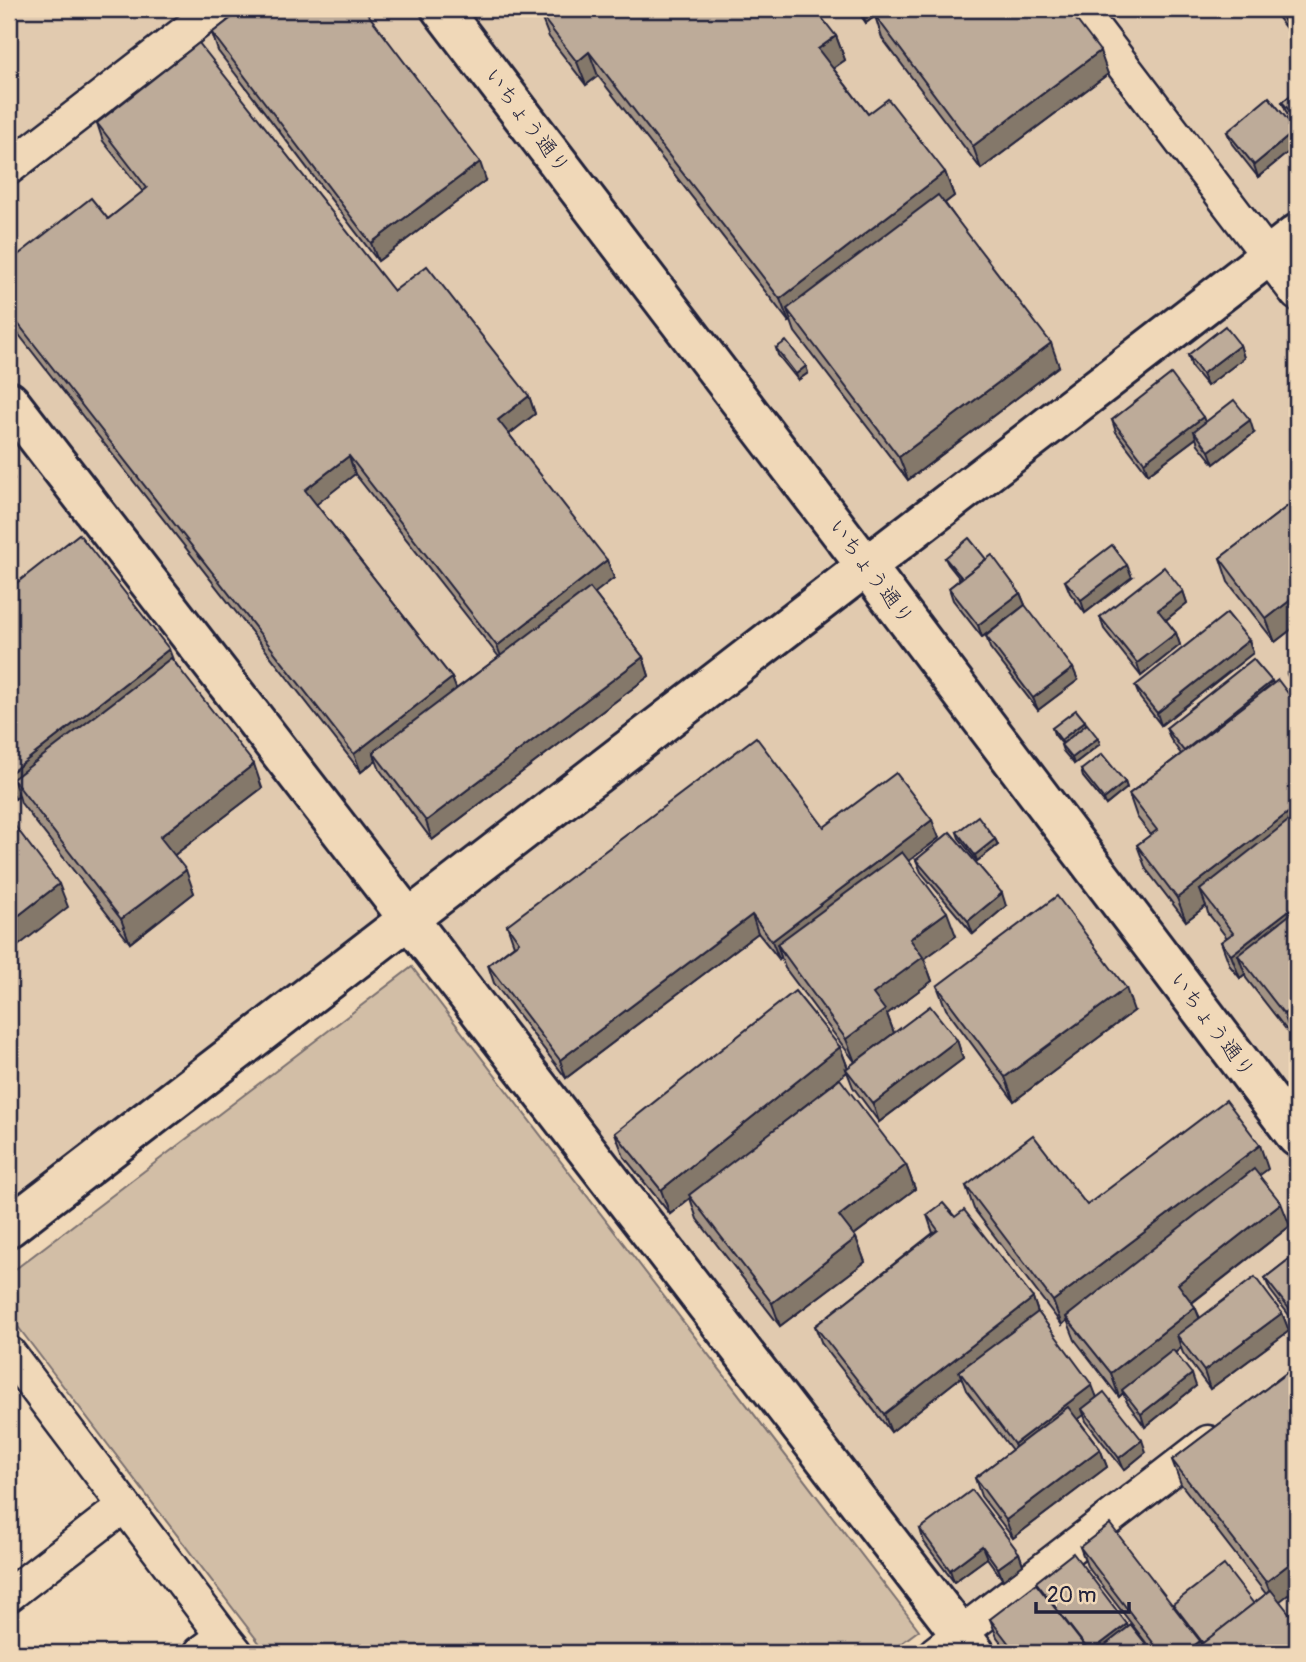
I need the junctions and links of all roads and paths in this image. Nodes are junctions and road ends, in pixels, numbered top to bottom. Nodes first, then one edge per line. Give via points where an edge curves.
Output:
1 (215, 9) edge
2 (441, 9) edge
3 (1080, 9) edge
4 (9, 168) edge
5 (1283, 245) edge
6 (1297, 294) edge
7 (9, 401) edge
8 (866, 566) junction
9 (409, 920) junction
10 (1297, 1138) edge
11 (9, 1227) edge
12 (9, 1353) edge
13 (1232, 1424) edge
14 (124, 1506) junction
15 (9, 1595) edge
16 (220, 1647) edge
17 (956, 1647) edge

1 - 4 street
2 - 8 street, いちょう通り
3 - 5 street
5 - 6 street
5 - 8 street
7 - 9 street
8 - 9 street
8 - 10 street, いちょう通り
9 - 11 street
9 - 17 street
12 - 14 street
13 - 17 street
14 - 15 street
14 - 16 street

